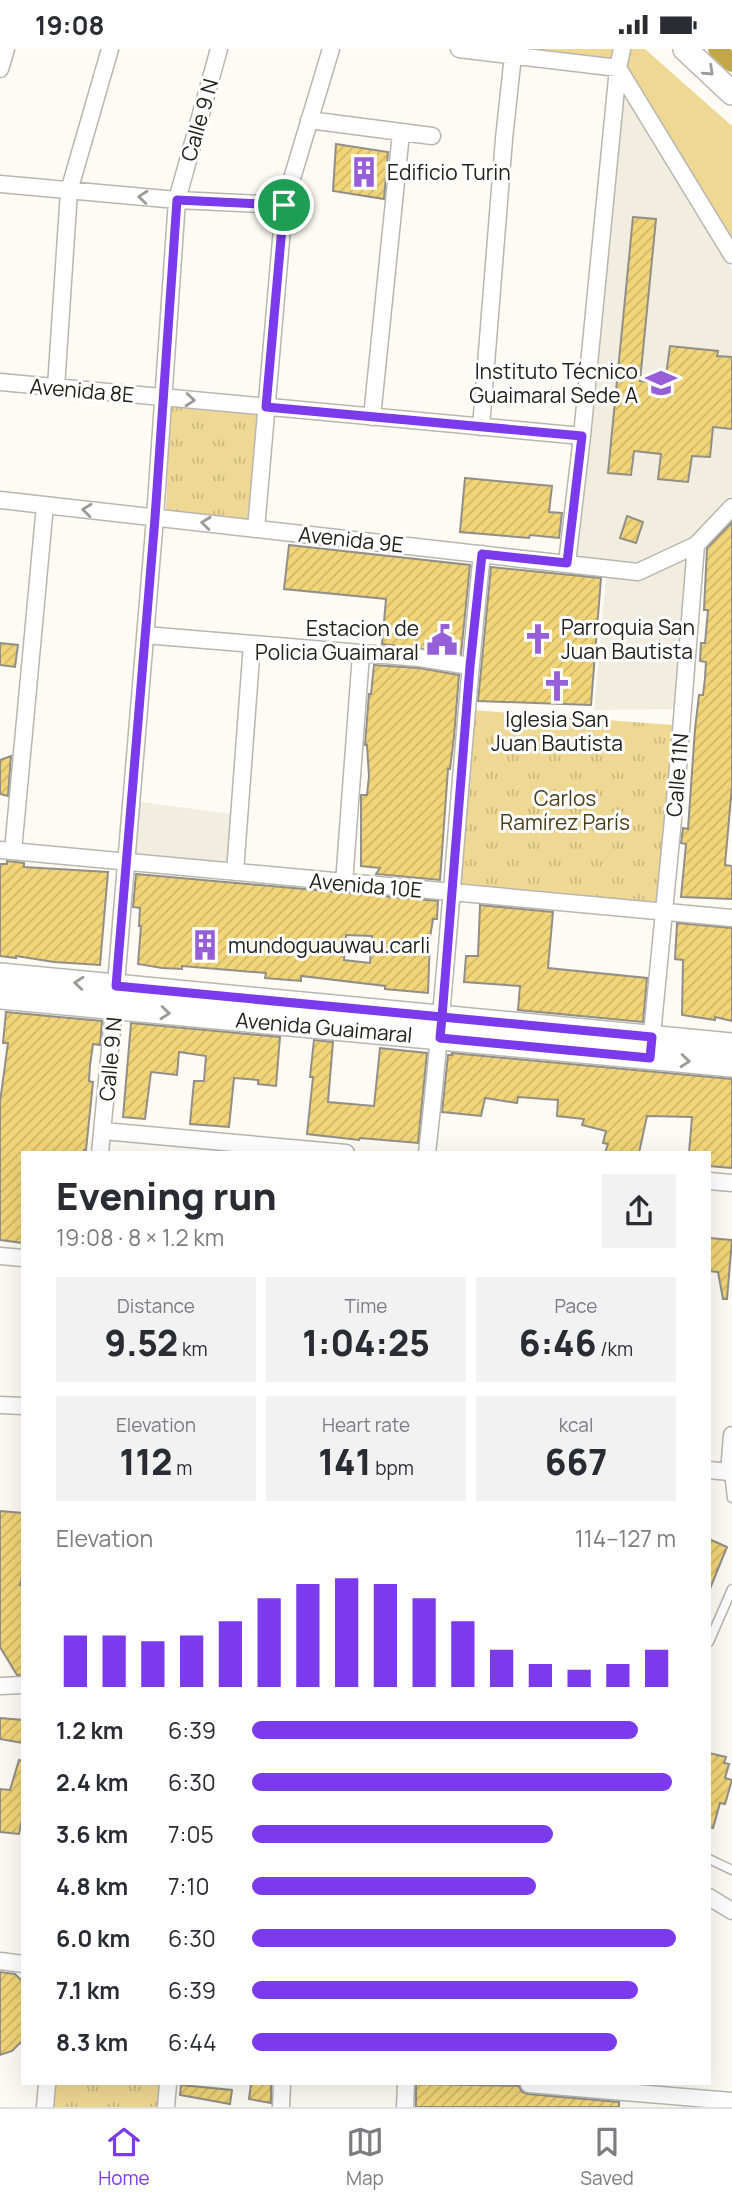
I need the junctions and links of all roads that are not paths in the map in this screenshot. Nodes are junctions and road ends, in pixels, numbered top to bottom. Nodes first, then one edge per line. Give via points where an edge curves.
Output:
1 (6, 49) edge
2 (110, 49) edge
3 (219, 49) edge
4 (331, 49) edge
5 (459, 49) edge
6 (622, 49) edge
7 (685, 49) edge
8 (513, 55) junction
9 (618, 68) junction
10 (0, 69) edge
11 (732, 93) edge
12 (309, 120) junction
13 (401, 133) junction
14 (432, 136) dead end
15 (0, 184) edge
16 (69, 191) junction
17 (177, 200) junction
18 (284, 205) junction
19 (732, 254) edge
20 (0, 382) edge
21 (56, 387) junction
22 (163, 397) junction
23 (266, 407) junction
24 (372, 417) junction
25 (481, 427) junction
26 (582, 436) junction
27 (0, 500) edge
28 (45, 505) junction
29 (732, 507) edge
30 (155, 518) junction
31 (256, 529) junction
32 (696, 545) junction
33 (482, 554) junction
34 (567, 563) junction
35 (145, 635) junction
36 (252, 644) junction
37 (361, 654) junction
38 (470, 666) junction
39 (6, 851) edge
40 (127, 862) junction
41 (235, 872) junction
42 (345, 883) junction
43 (452, 893) junction
44 (664, 912) junction
45 (732, 918) edge
46 (0, 975) edge
47 (0, 997) edge
48 (115, 997) junction
49 (441, 1028) junction
50 (732, 1045) edge
51 (651, 1047) junction
52 (732, 1065) edge
53 (103, 1131) junction
54 (214, 1147) edge
55 (100, 1151) edge
56 (298, 1151) edge
57 (427, 1151) edge
58 (711, 1181) edge
59 (732, 1183) edge
60 (0, 1256) edge
61 (21, 1258) edge
62 (0, 1405) edge
63 (21, 1406) edge
64 (732, 1435) edge
65 (711, 1470) edge
66 (730, 1473) edge
67 (732, 1498) edge
68 (732, 1588) edge
69 (711, 1637) edge
70 (21, 1685) edge
71 (0, 1686) edge
72 (711, 1860) edge
73 (732, 1870) edge
74 (711, 1898) edge
75 (732, 1911) edge
76 (0, 1962) edge
77 (21, 1964) edge
78 (47, 2085) edge
79 (168, 2085) edge
80 (282, 2085) edge
81 (406, 2085) edge
82 (536, 2085) edge
83 (642, 2100) edge
84 (732, 2101) edge
85 (44, 2107) edge
86 (166, 2107) edge
87 (281, 2107) edge
88 (405, 2107) edge

1 - 10 street
2 - 16 street
3 - 17 street, Calle 9 N
4 - 12 street
5 - 8 street
6 - 9 street
7 -> 11 street
8 - 9 street
8 - 25 street
9 - 19 street
9 - 26 street
12 - 13 street
12 - 18 street
13 - 14 street
13 - 24 street
15 - 16 street
17 -> 16 street
16 - 21 street
17 - 18 street
17 - 22 street, Calle 9 N
18 - 23 street
20 - 21 street, Avenida 8E
21 - 22 street, Avenida 8E
22 -> 23 street, Avenida 8E
22 - 30 street, Calle 9 N
23 - 24 street, Avenida 8E
23 - 31 street
24 - 25 street, Avenida 8E
25 - 26 street, Avenida 8E
26 - 34 street
27 - 28 street, Avenida 9E
30 -> 28 street, Avenida 9E
28 - 39 street
29 - 32 street
31 -> 30 street, Avenida 9E
30 - 35 street, Calle 9 N
31 - 33 street, Avenida 9E
32 - 34 street, Avenida 9E via 638,572
32 - 44 street, Calle 11N
33 - 34 street, Avenida 9E
33 - 38 street
35 - 36 street
35 - 40 street, Calle 9 N
36 - 37 street
36 - 41 street
37 - 38 street
37 - 42 street
38 - 43 street
39 - 40 street, Avenida 10E
40 - 41 street, Avenida 10E
40 - 48 street, Calle 9 N
41 - 42 street, Avenida 10E
42 - 43 street, Avenida 10E
43 - 44 street, Avenida 10E
43 - 49 street
44 - 45 street, Avenida 10E
44 - 51 street, Calle 11N
48 -> 46 street, Avenida Guaimaral
47 - 48 street, Avenida Guaimaral
48 - 49 street, Avenida Guaimaral
48 - 53 street, Calle 9 N
49 - 51 street, Avenida Guaimaral
49 - 57 street
50 - 51 street, Avenida Guaimaral
51 -> 52 street, Avenida Guaimaral
53 - 54 street
53 - 55 street, Calle 9 N
54 - 56 street
58 - 59 street
60 - 61 street
62 - 63 street
64 - 66 street
65 - 66 street
66 - 67 lane
68 - 69 lane
70 - 71 street
72 - 73 lane
74 - 75 street
76 - 77 street
78 - 85 street
79 - 86 street
80 - 87 street
81 - 88 street
82 - 83 street
83 - 84 street

